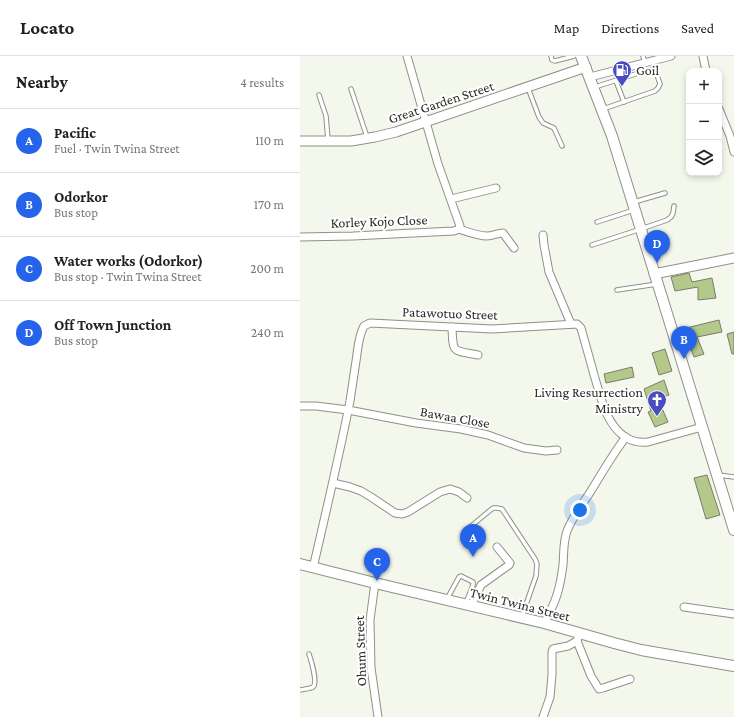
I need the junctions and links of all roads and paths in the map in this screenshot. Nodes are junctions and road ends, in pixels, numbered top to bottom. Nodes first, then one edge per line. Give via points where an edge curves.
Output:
1 (407, 56) edge
2 (551, 56) edge
3 (574, 56) edge
4 (581, 56) edge
5 (671, 56) edge
6 (703, 56) edge
7 (644, 59) edge
8 (586, 67) junction
9 (705, 68) edge
10 (590, 77) junction
11 (616, 81) junction
12 (528, 87) junction
13 (594, 88) junction
14 (351, 89) dead end
15 (319, 94) dead end
16 (624, 102) junction
17 (602, 109) junction
18 (722, 116) edge
19 (427, 122) junction
20 (367, 138) junction
21 (300, 140) edge
22 (328, 140) junction
23 (562, 146) dead end
24 (734, 152) edge
25 (496, 188) dead end
26 (665, 193) dead end
27 (450, 199) junction
28 (634, 206) junction
29 (674, 206) dead end
30 (597, 222) dead end
31 (459, 229) junction
32 (641, 229) junction
33 (543, 235) dead end
34 (300, 237) edge
35 (592, 245) dead end
36 (514, 248) dead end
37 (734, 258) edge
38 (654, 274) junction
39 (658, 284) junction
40 (617, 290) dead end
41 (570, 324) junction
42 (452, 327) junction
43 (478, 355) dead end
44 (300, 406) edge
45 (348, 410) junction
46 (702, 427) junction
47 (626, 437) junction
48 (557, 450) dead end
49 (716, 475) junction
50 (734, 477) edge
51 (333, 483) junction
52 (467, 498) dead end
53 (731, 510) edge
54 (470, 526) dead end
55 (734, 530) edge
56 (497, 547) dead end
57 (300, 564) edge
58 (313, 568) junction
59 (375, 583) junction
60 (447, 600) junction
61 (468, 605) junction
62 (684, 607) dead end
63 (734, 614) edge
64 (522, 618) junction
65 (544, 623) junction
66 (578, 637) junction
67 (309, 654) dead end
68 (734, 666) edge
69 (630, 678) dead end
70 (300, 690) edge
71 (378, 717) edge
72 (543, 717) edge

1 - 19 street
2 - 3 lane via 555,61
4 - 8 main road
5 - 7 street
6 - 9 street
7 - 10 street
8 - 10 main road
8 - 12 street, Great Garden Street
10 - 13 main road
11 - 13 lane
11 - 16 lane
11 - 16 lane via 648,70 656,72 660,84 658,88
12 - 19 street, Great Garden Street
12 - 23 lane via 539,117 543,123 554,128
13 - 17 main road
14 - 20 lane
15 - 22 lane via 326,116
16 - 17 lane
17 - 28 main road
18 - 24 street
19 - 20 street, Great Garden Street
19 - 27 street
20 - 22 street, Great Garden Street
21 - 22 street, Great Garden Street
25 - 27 street
26 - 28 lane
27 - 31 street
28 - 30 lane
28 - 32 main road
29 - 32 lane via 671,217 667,220
31 - 34 street, Korley Kojo Close
31 - 36 street, Korley Kojo Close via 487,236 503,233
32 - 35 lane
32 - 38 main road
33 - 41 street via 549,272
37 - 38 street
38 - 39 main road
39 - 40 lane
39 - 46 main road
41 - 42 street, Patawotuo Street via 492,329
41 - 47 street via 577,324 581,328 607,414 618,432
42 - 43 street via 456,351
42 - 45 street, Patawotuo Street via 370,323 364,326 358,344
44 - 45 street, Bawaa Close
45 - 48 street, Bawaa Close via 461,429 488,435 524,448
45 - 51 street, Patawotuo Street
46 - 47 street via 648,442 640,443
46 - 49 main road
47 - 65 street via 567,531 558,593
49 - 50 lane
49 - 53 main road
51 - 52 street via 360,491 395,513 402,514 450,489 460,492
51 - 58 street, Patawotuo Street
53 - 55 main road
54 - 64 lane via 493,508 502,509 535,558 536,576
56 - 61 street via 509,565 481,585
57 - 58 main road, Twin Twina Street
58 - 59 main road, Twin Twina Street
59 - 60 main road, Twin Twina Street
59 - 71 street, Ohum Street via 370,620 371,668
60 - 61 main road, Twin Twina Street
60 - 61 lane via 461,576 473,582
61 - 64 main road, Twin Twina Street
62 - 63 street
64 - 65 main road, Twin Twina Street
65 - 66 main road, Twin Twina Street
66 - 68 main road, Twin Twina Street
66 - 69 street via 588,669 597,687 603,688
66 - 72 street via 568,646 553,649 550,697
67 - 70 lane via 315,685

